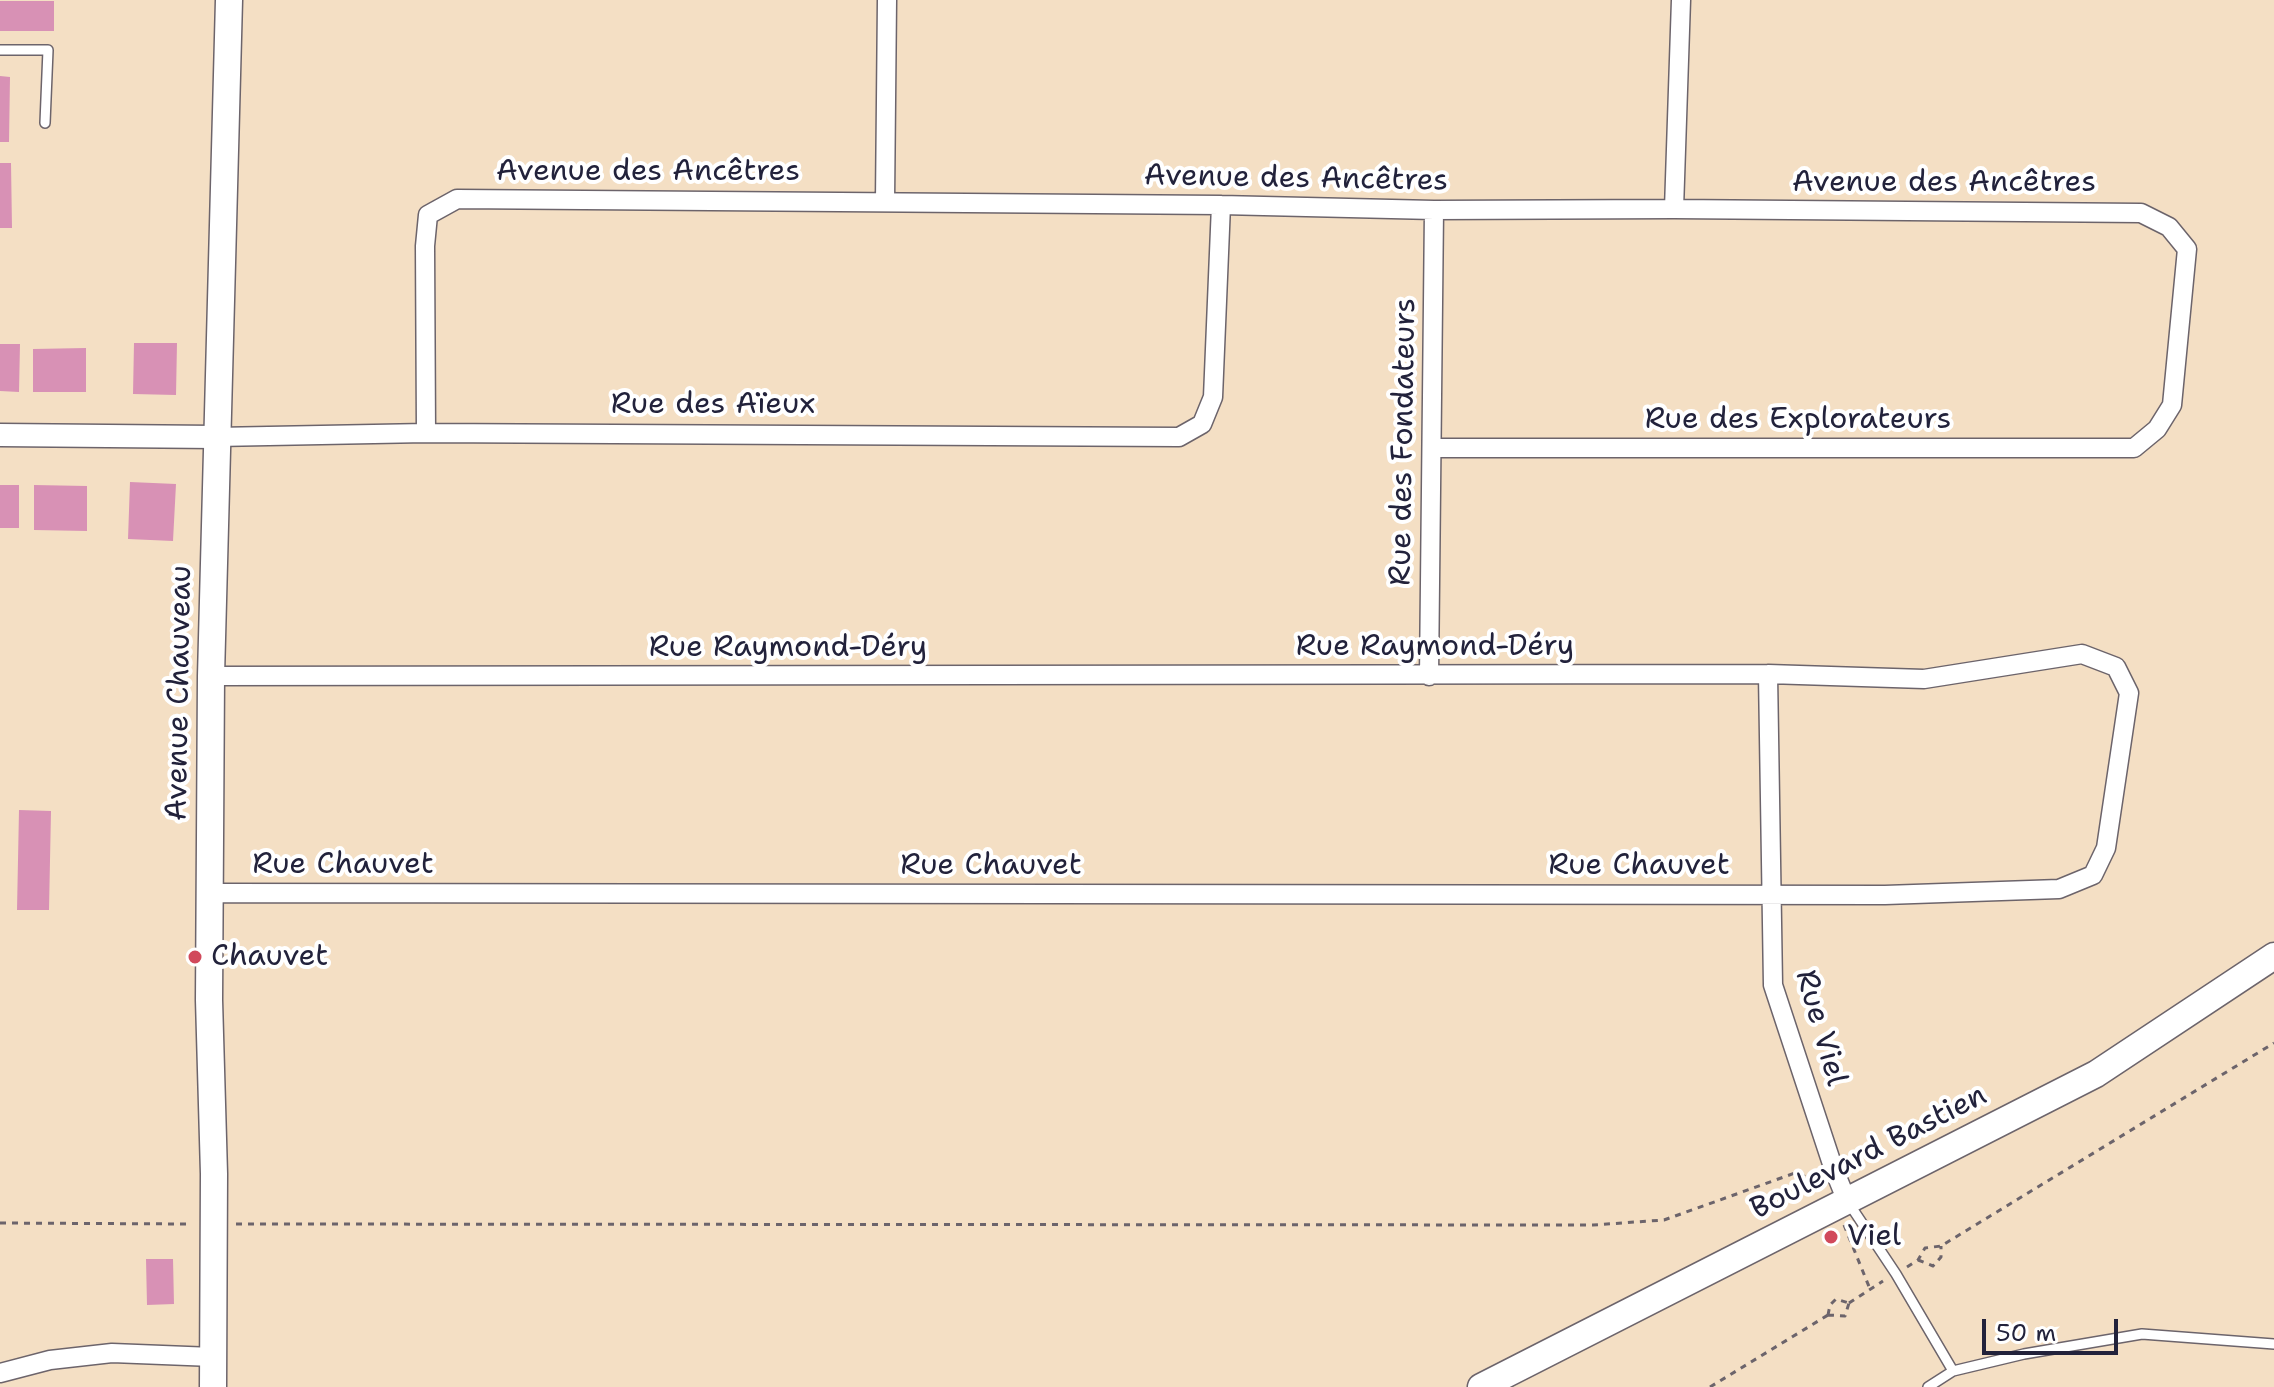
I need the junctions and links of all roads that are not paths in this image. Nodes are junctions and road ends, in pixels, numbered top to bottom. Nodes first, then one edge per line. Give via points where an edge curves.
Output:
1 (229, 0) edge
2 (887, 0) edge
3 (1681, 0) edge
4 (0, 50) edge
5 (45, 123) dead end
6 (885, 201) junction
7 (1221, 205) junction
8 (1674, 209) junction
9 (1434, 210) junction
10 (2157, 429) joint
11 (426, 433) junction
12 (0, 435) edge
13 (216, 437) junction
14 (1432, 448) junction
15 (1768, 674) junction
16 (211, 676) junction
17 (1429, 676) junction
18 (1772, 895) junction
19 (210, 897) junction
20 (2274, 956) edge
21 (1839, 1203) junction
22 (2274, 1344) edge
23 (213, 1357) junction
24 (1953, 1371) junction
25 (0, 1373) edge
26 (213, 1387) edge
27 (1481, 1387) edge
28 (1928, 1387) edge

1 - 13 main road, Avenue Chauveau
2 - 6 street
3 - 8 street
4 - 5 lane via 48,50
6 - 7 street, Avenue des Ancêtres
6 - 11 street, Avenue des Ancêtres via 457,199 428,215
7 - 9 street, Avenue des Ancêtres
7 - 11 street, Rue des Aïeux via 1213,397 1202,424 1179,437
8 - 9 street, Avenue des Ancêtres
8 - 10 street, Avenue des Ancêtres via 2141,213 2169,227 2187,249 2172,405
9 - 14 street, Rue des Fondateurs
10 - 14 street, Rue des Explorateurs via 2134,448
11 - 13 street, Rue des Aïeux
12 - 13 street, Rue des Aïeux
13 - 16 main road, Avenue Chauveau
14 - 17 street, Rue des Fondateurs
15 - 17 street, Rue Raymond-Déry
15 - 18 street, Rue Viel
15 - 18 street, Rue Raymond-Déry via 1924,679 2082,654 2116,667 2129,693 2106,848 2093,875 2059,889
16 - 17 street, Rue Raymond-Déry
16 - 19 main road, Avenue Chauveau
18 - 19 street, Rue Chauvet
18 - 21 street, Rue Viel via 1773,985 1833,1167
19 - 23 main road, Avenue Chauveau
20 - 21 main road, Boulevard Bastien via 2096,1074
21 - 24 lane via 1896,1274
21 - 27 main road, Boulevard Bastien
22 - 24 lane via 2142,1334
23 - 25 street via 112,1353 50,1360
23 - 26 main road, Avenue Chauveau
24 - 28 lane

